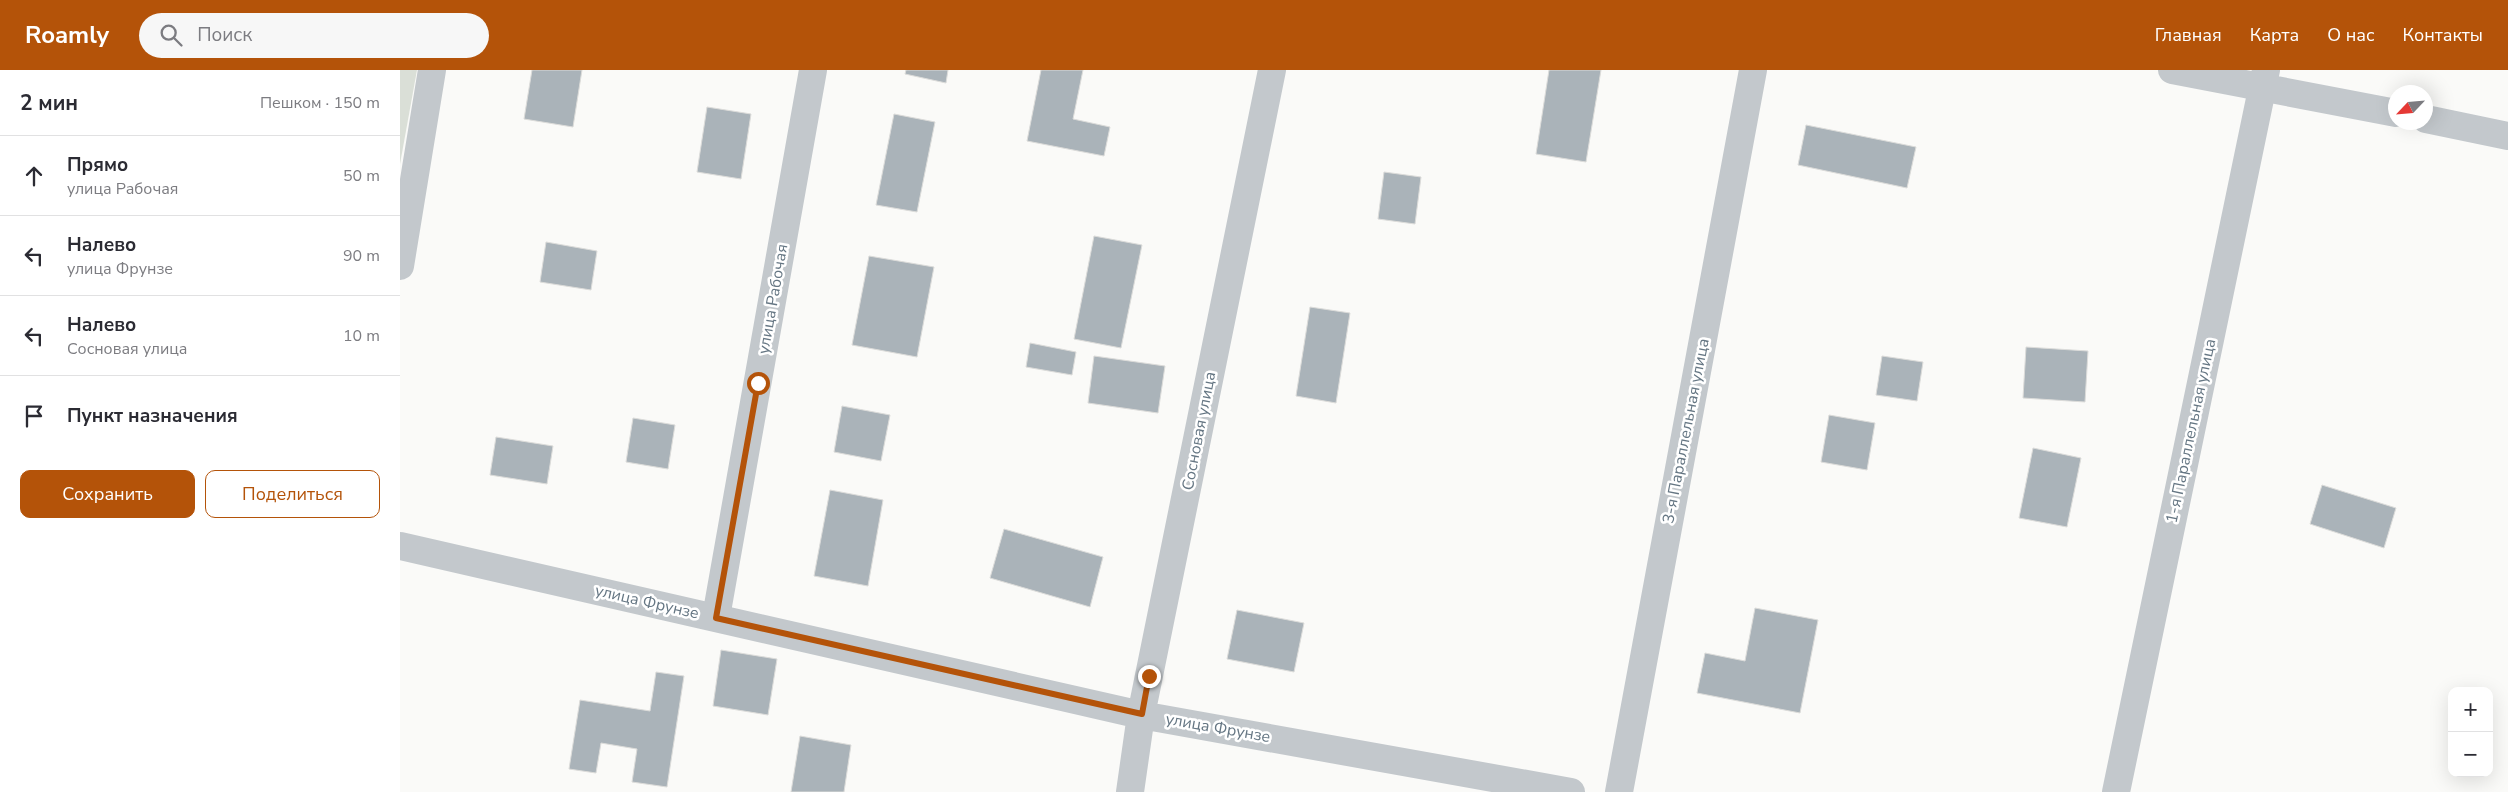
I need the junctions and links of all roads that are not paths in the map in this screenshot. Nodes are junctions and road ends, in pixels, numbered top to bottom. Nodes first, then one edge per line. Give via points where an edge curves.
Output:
1 (432, 70) edge
2 (813, 70) edge
3 (1272, 70) edge
4 (1753, 70) edge
5 (2172, 70) edge
6 (2264, 78) edge
7 (2388, 111) edge
8 (2433, 120) edge
9 (2508, 136) edge
10 (400, 266) edge
11 (400, 546) edge
12 (716, 618) junction
13 (1142, 714) junction
14 (1130, 792) edge
15 (1571, 792) edge
16 (1619, 792) edge
17 (2116, 792) edge

1 - 10 street
2 - 12 street, улица Рабочая
3 - 13 street, Сосновая улица
4 - 16 street, 3-я Параллельная улица
5 - 6 street
6 - 7 street
6 - 17 street, 1-я Параллельная улица
8 - 9 street
11 - 12 street, улица Фрунзе
12 - 13 street, улица Фрунзе
13 - 14 street, Сосновая улица
13 - 15 street, улица Фрунзе

